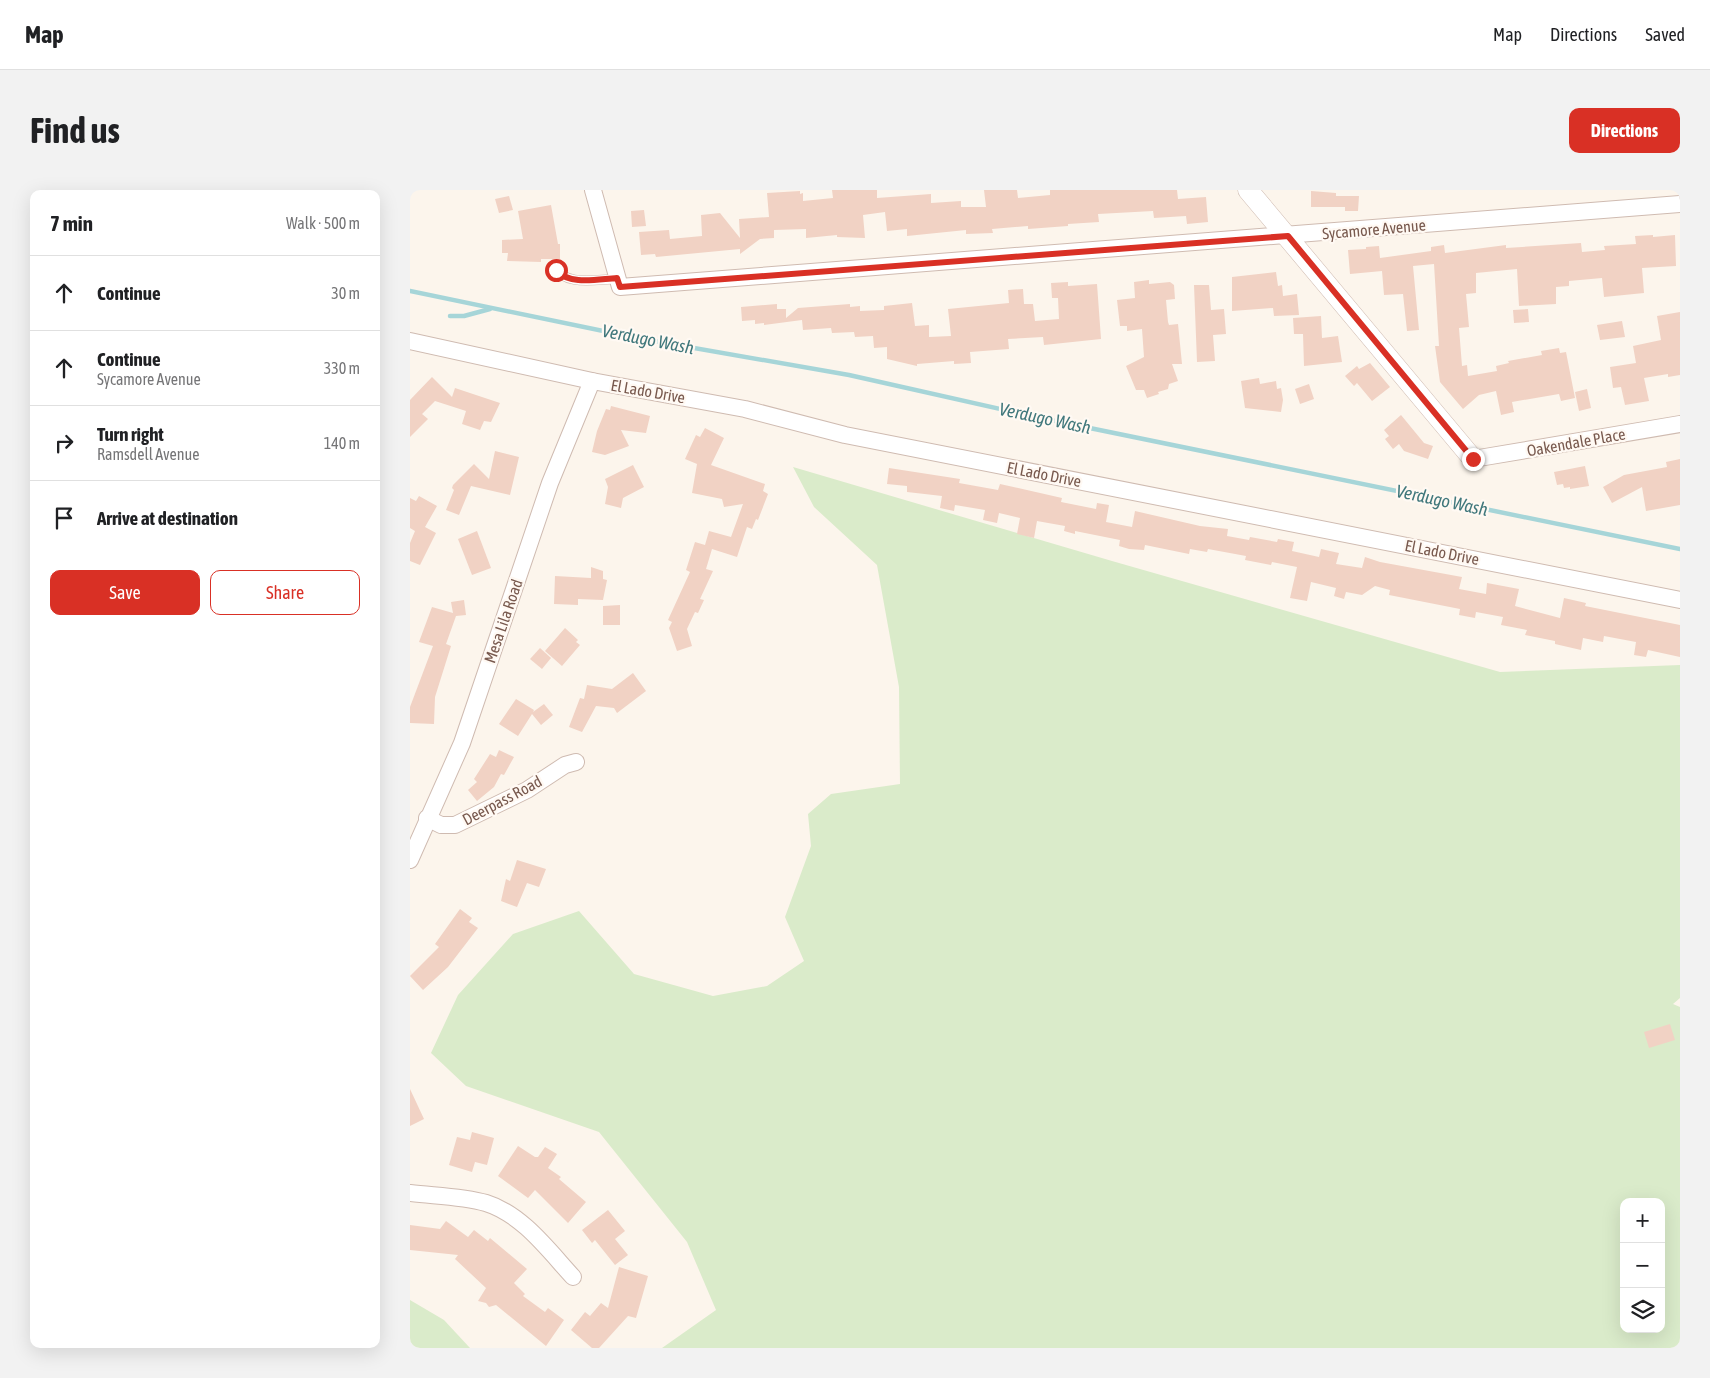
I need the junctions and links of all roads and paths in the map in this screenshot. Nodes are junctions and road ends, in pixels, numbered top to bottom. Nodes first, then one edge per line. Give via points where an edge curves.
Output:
1 (592, 190) edge
2 (1248, 190) edge
3 (1680, 204) edge
4 (1288, 236) junction
5 (553, 266) dead end
6 (619, 283) junction
7 (410, 341) edge
8 (592, 381) junction
9 (1680, 424) edge
10 (1473, 459) joint
11 (1680, 600) edge
12 (576, 762) dead end
13 (427, 818) junction
14 (410, 860) edge
15 (410, 1193) edge
16 (573, 1278) dead end

1 - 6 street
2 - 4 street
3 - 4 street, Sycamore Avenue
4 - 6 street, Sycamore Avenue
4 - 10 street
5 - 6 lane via 566,278
7 - 8 street, El Lado Drive
8 - 11 street, El Lado Drive via 745,409 845,435
8 - 13 street, Mesa Lila Road via 550,483 462,743
9 - 10 street, Oakendale Place
12 - 13 street, Deerpass Road via 454,825 442,825
13 - 14 street, Mesa Lila Road
15 - 16 street via 487,1203 506,1212 533,1234

